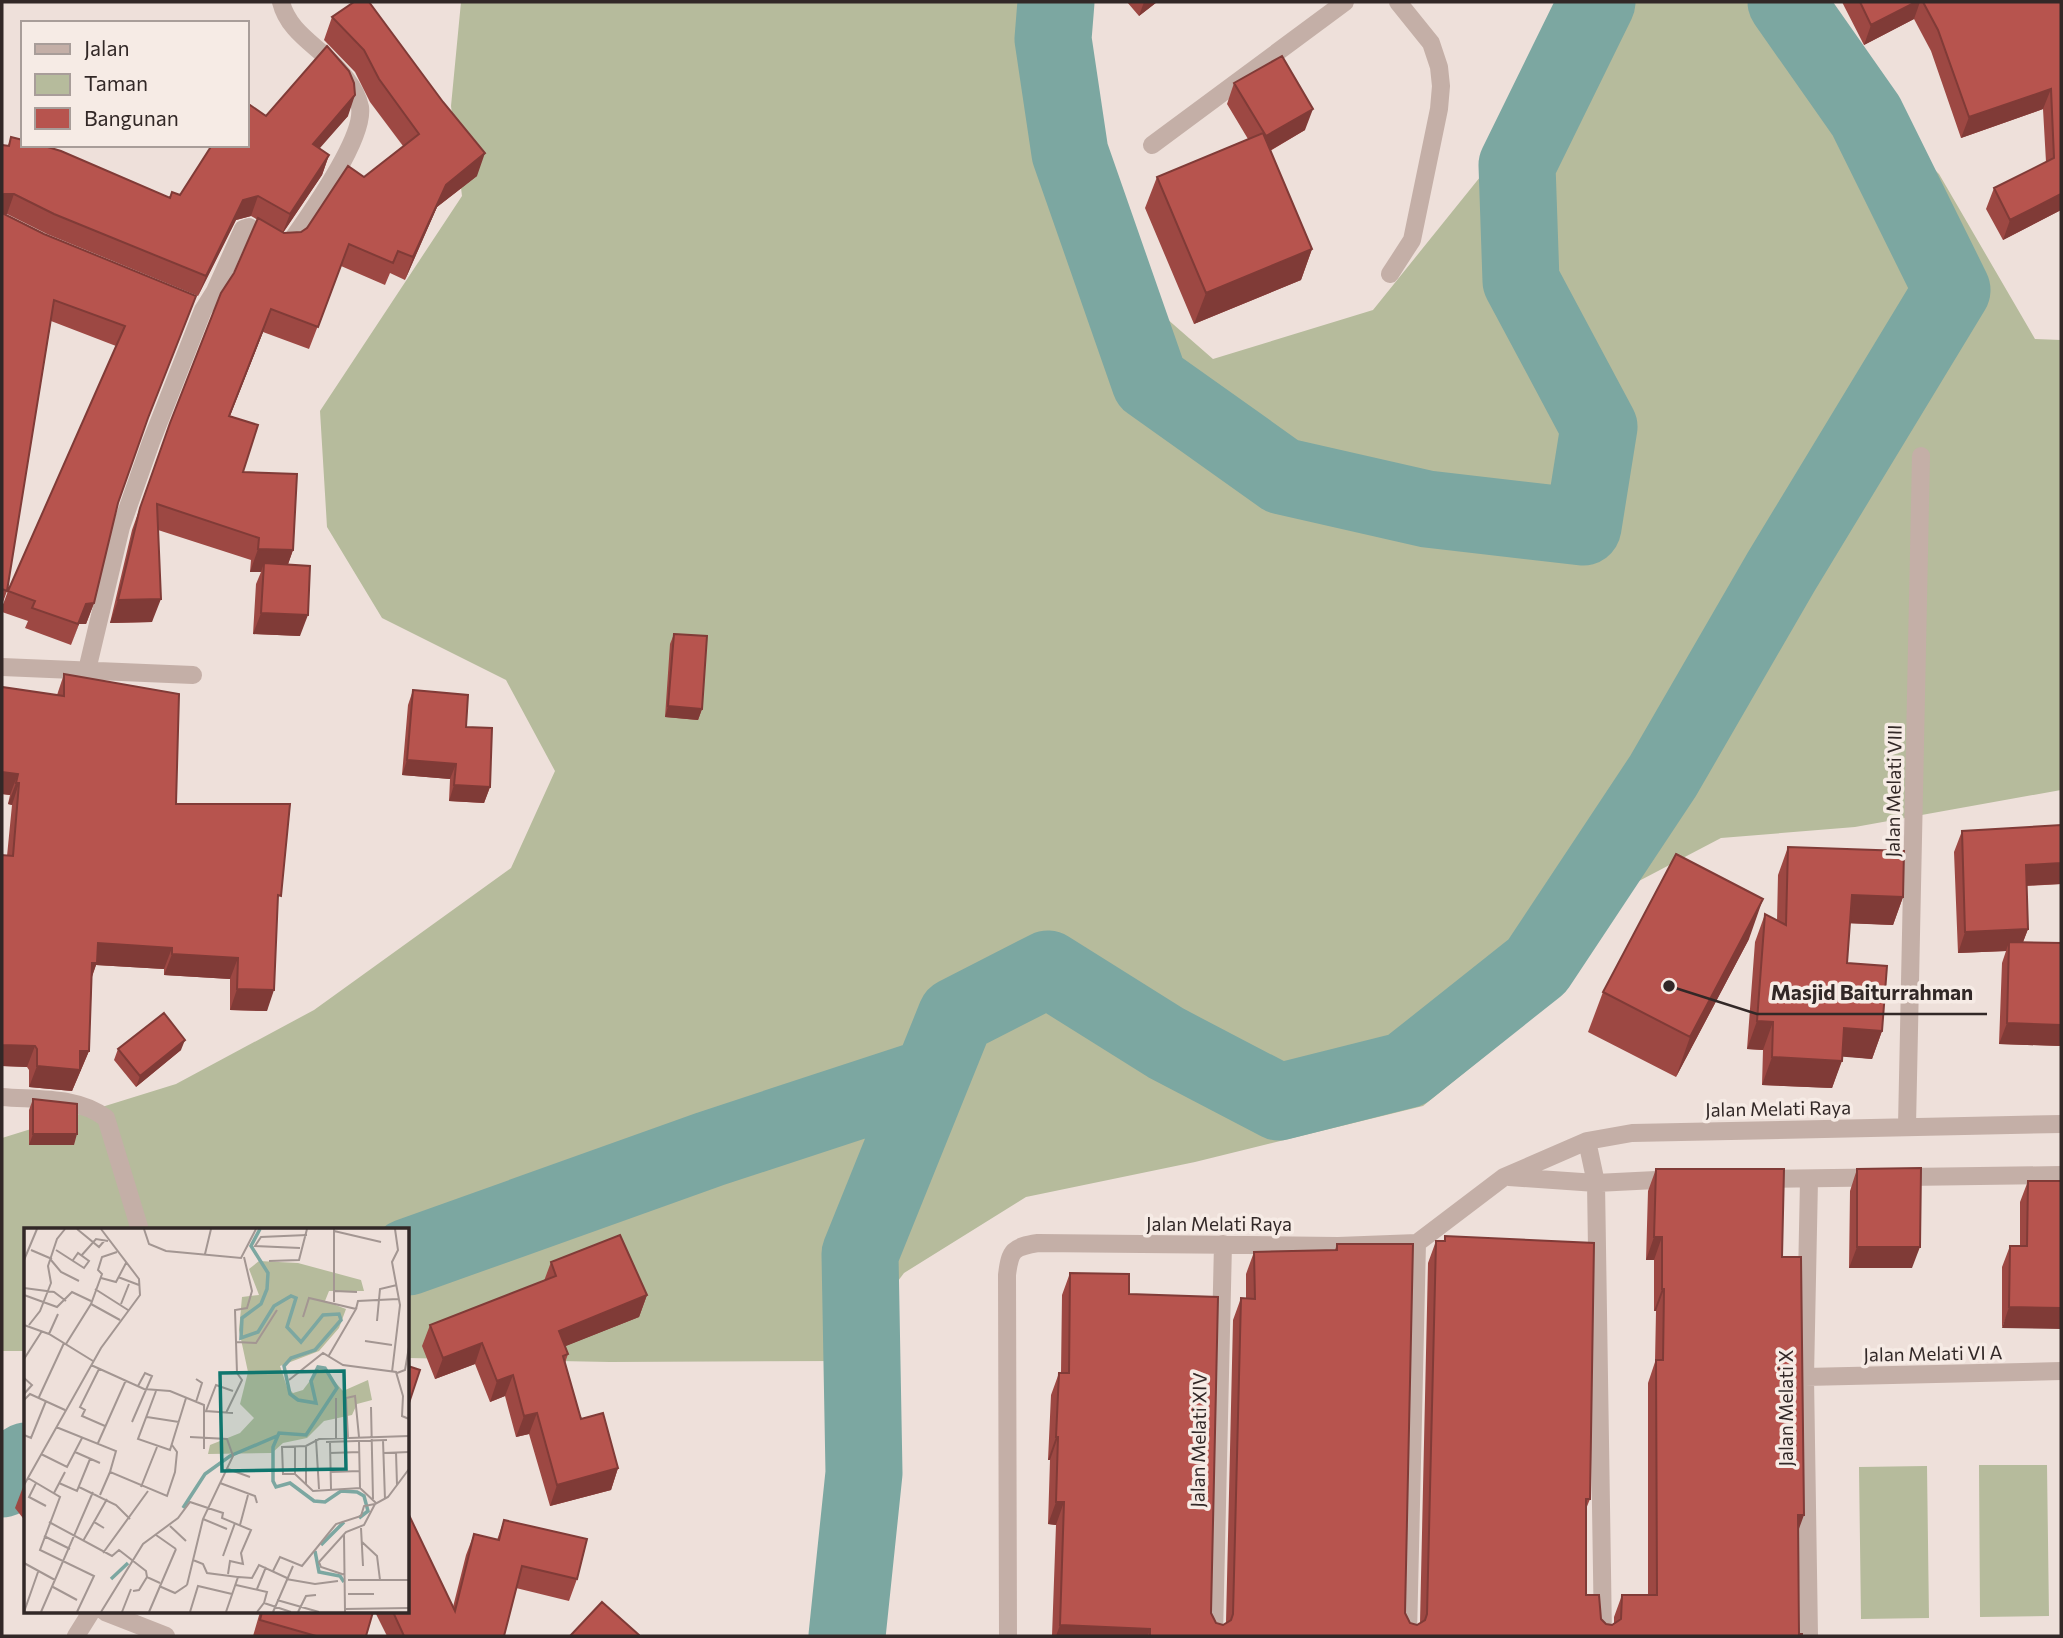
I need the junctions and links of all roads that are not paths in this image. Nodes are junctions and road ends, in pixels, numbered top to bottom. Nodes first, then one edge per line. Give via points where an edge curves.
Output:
1 (281, 2) edge
2 (1346, 2) edge
3 (1398, 2) edge
4 (1152, 145) dead end
5 (1390, 274) dead end
6 (1921, 456) dead end
7 (2, 667) edge
8 (87, 670) junction
9 (193, 675) dead end
10 (2, 1097) edge
11 (2061, 1124) edge
12 (1907, 1126) junction
13 (1587, 1141) junction
14 (2061, 1175) edge
15 (1504, 1177) junction
16 (1699, 1179) edge
17 (1740, 1179) edge
18 (1809, 1180) junction
19 (1597, 1183) junction
20 (139, 1228) edge
21 (1417, 1243) junction
22 (1223, 1244) junction
23 (2061, 1371) edge
24 (1805, 1377) junction
25 (90, 1614) edge
26 (110, 1614) edge
27 (76, 1636) edge
28 (166, 1636) edge
29 (1008, 1636) edge
30 (1214, 1636) edge
31 (1408, 1636) edge
32 (1603, 1636) edge
33 (1809, 1636) edge

1 - 8 street via 288,21 354,89 360,120 332,181 289,244 281,246 249,227 243,229 215,292 197,307 121,527
2 - 4 street
3 - 5 street via 1431,43 1441,86 1412,240
6 - 12 street, Jalan Melati VIII
7 - 8 street
8 - 9 street
10 - 20 street via 76,1103 106,1118
11 - 12 street, Jalan Melati Raya
12 - 13 street, Jalan Melati Raya via 1632,1133
13 - 15 street, Jalan Melati Raya
13 - 19 street
14 - 18 street
15 - 19 street
15 - 21 street, Jalan Melati Raya
16 - 19 street
17 - 18 street
18 - 24 street, Jalan Melati X
19 - 32 street
21 - 22 street, Jalan Melati Raya
21 - 31 street
22 - 29 street, Jalan Melati Raya via 1038,1243 1019,1246 1012,1253 1007,1275
22 - 30 street, Jalan Melati XIV
23 - 24 street, Jalan Melati VI A
24 - 33 street, Jalan Melati X
25 - 27 street
26 - 28 street

